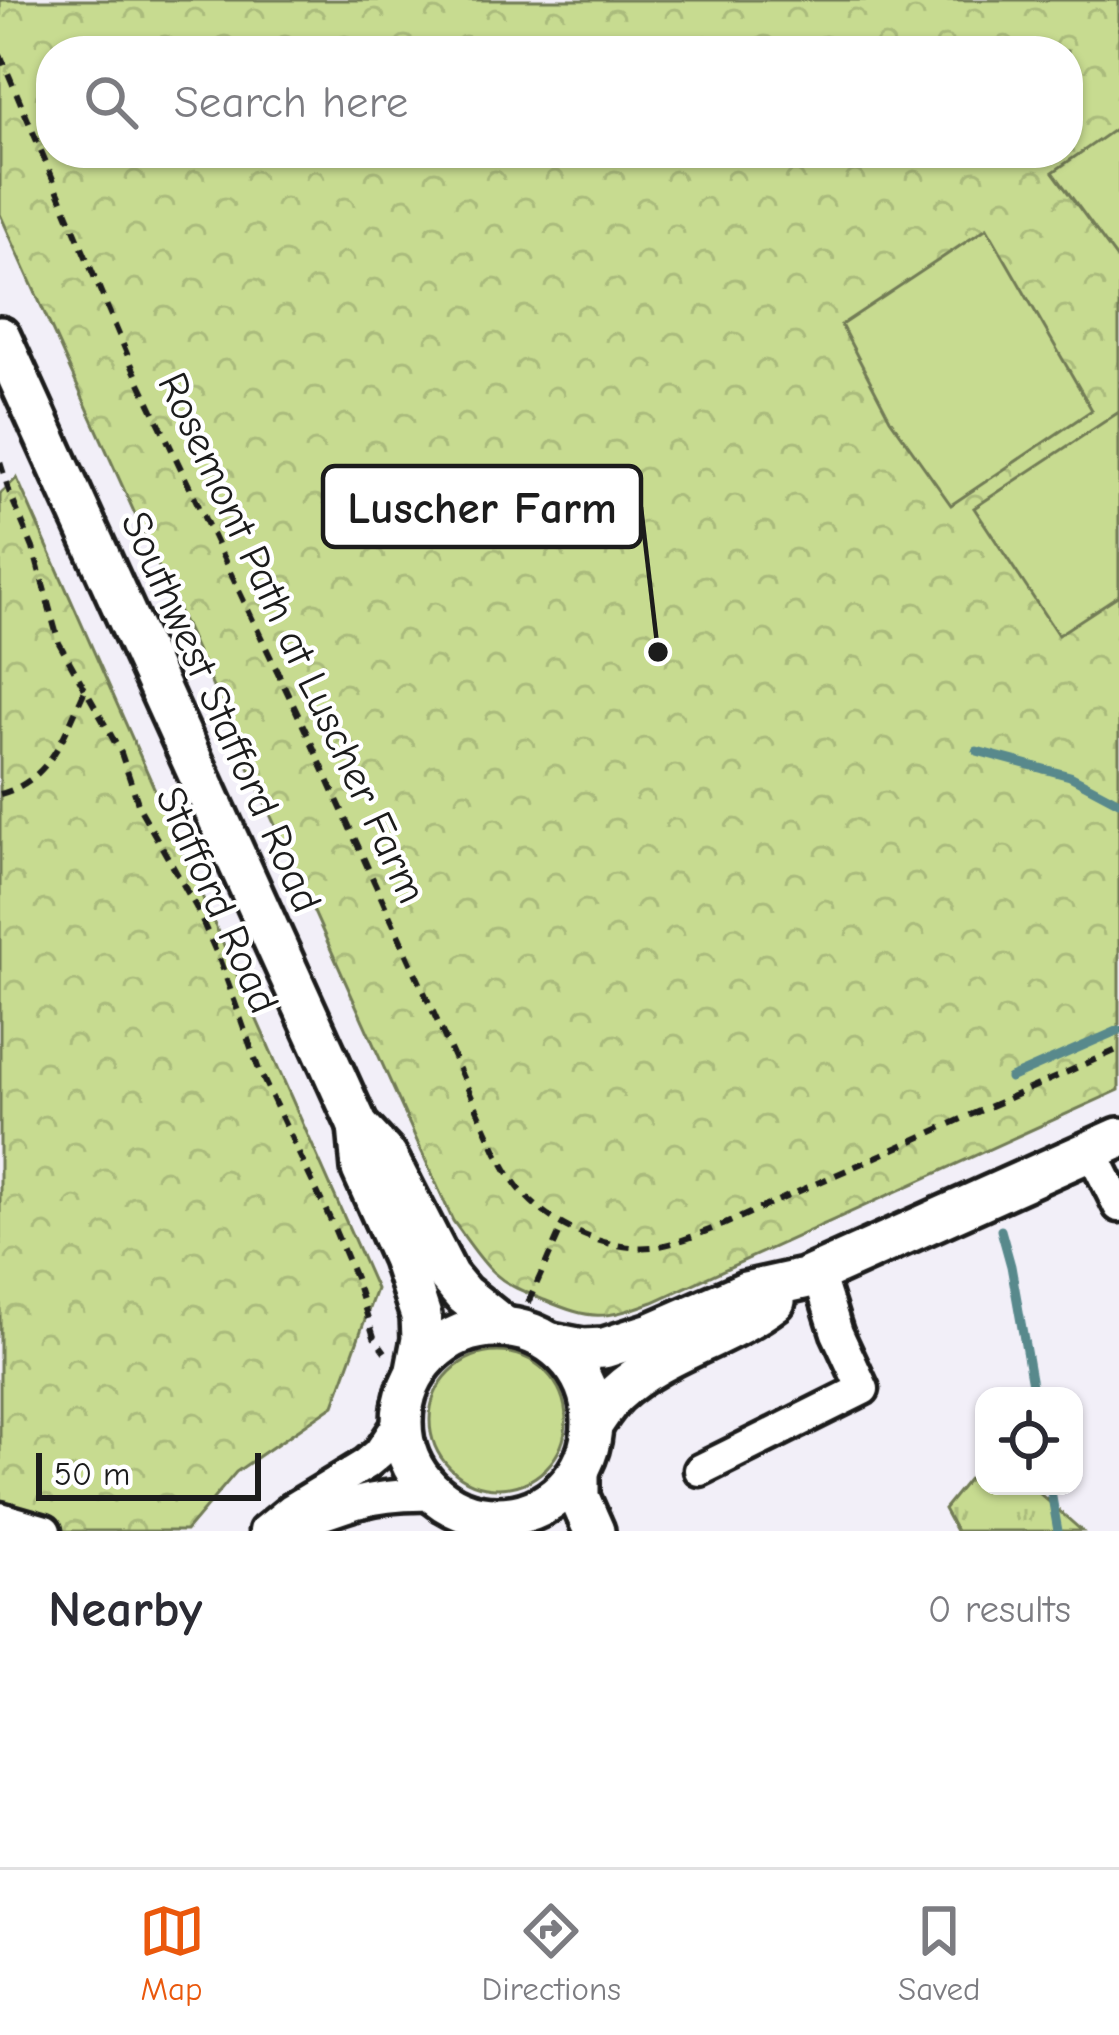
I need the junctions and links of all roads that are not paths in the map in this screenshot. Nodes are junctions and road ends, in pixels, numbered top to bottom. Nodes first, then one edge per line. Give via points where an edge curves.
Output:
1 (0, 337) edge
2 (358, 1126) junction
3 (1105, 1144) edge
4 (1119, 1206) edge
5 (811, 1276) junction
6 (515, 1309) junction
7 (552, 1343) junction
8 (401, 1358) junction
9 (401, 1420) junction
10 (593, 1424) junction
11 (700, 1470) dead end
12 (579, 1471) junction
13 (435, 1495) junction
14 (0, 1518) edge
15 (518, 1524) edge
16 (267, 1530) edge
17 (45, 1531) edge
18 (594, 1531) edge

1 - 2 main road, Southwest Stafford Road
2 - 6 main road, Southwest Stafford Road via 387,1157 463,1294
2 - 8 main road, Southwest Stafford Road via 362,1169 422,1316 422,1339
3 - 4 street
3 - 5 main road
5 - 7 main road via 745,1292 604,1348
5 - 10 main road via 630,1383
5 - 11 street via 863,1388
6 - 7 main road via 528,1331
6 - 8 main road
7 - 10 main road via 578,1371
8 - 9 main road
9 - 13 main road via 408,1458
9 - 16 street via 366,1464
10 - 12 main road
12 - 15 main road
12 - 18 main road
13 - 15 main road via 471,1514
13 - 16 street via 356,1503
14 - 17 street

